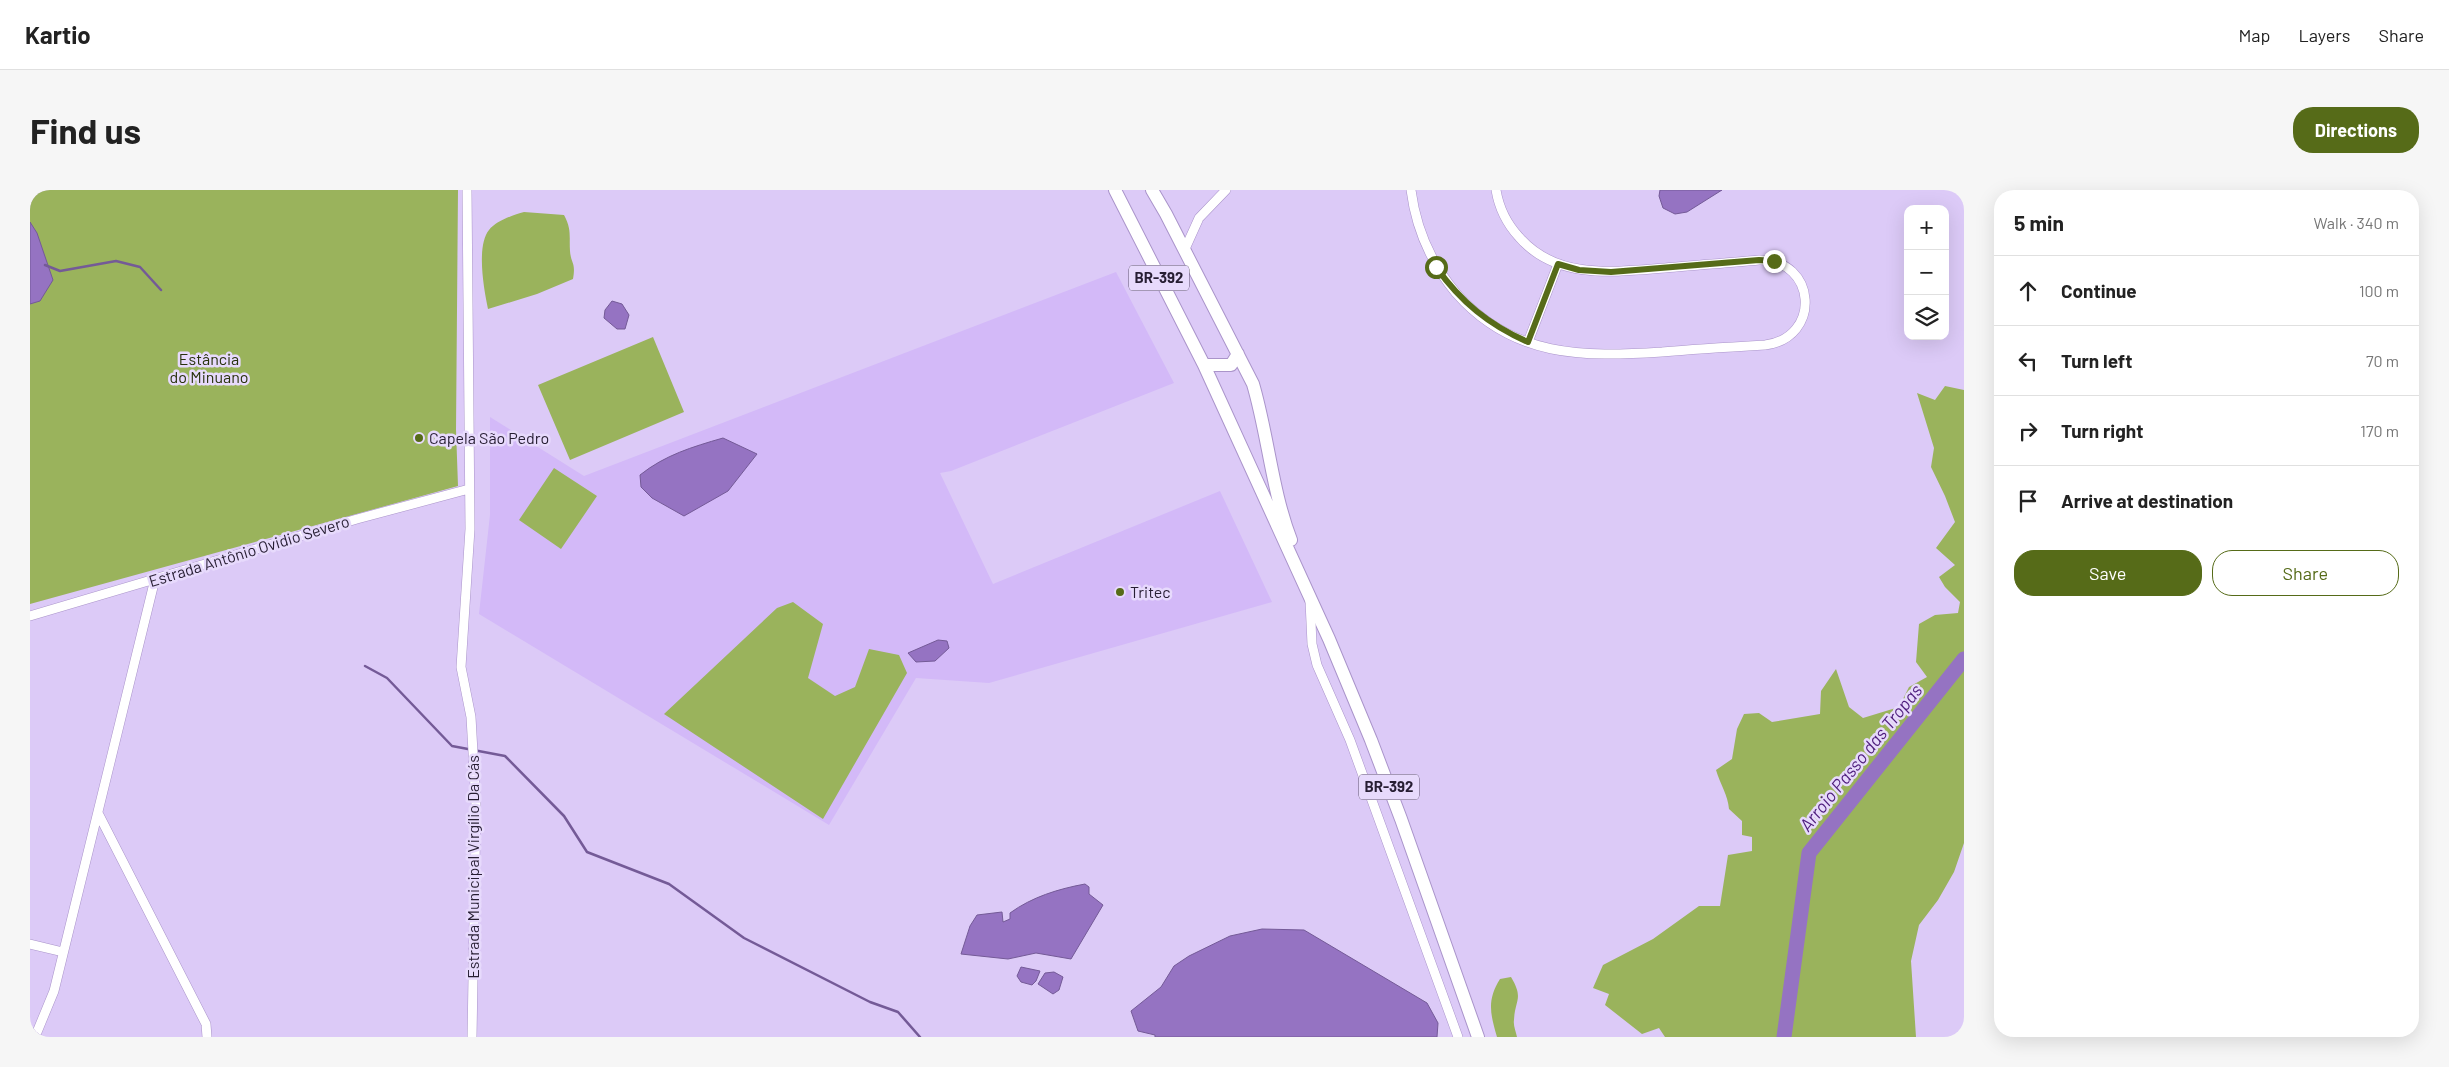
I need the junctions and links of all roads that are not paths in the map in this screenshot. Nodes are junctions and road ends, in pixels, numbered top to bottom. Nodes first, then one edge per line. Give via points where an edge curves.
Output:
1 (467, 190) edge
2 (1115, 190) edge
3 (1152, 190) edge
4 (1226, 190) edge
5 (1411, 190) edge
6 (1496, 190) edge
7 (1185, 249) junction
8 (1558, 264) junction
9 (1528, 342) junction
10 (1238, 354) junction
11 (1204, 365) junction
12 (469, 489) junction
13 (155, 580) junction
14 (1309, 597) junction
15 (30, 616) edge
16 (98, 813) junction
17 (30, 944) edge
18 (63, 952) junction
19 (35, 1037) edge
20 (207, 1037) edge
21 (472, 1037) edge
22 (1458, 1037) edge
23 (1478, 1037) edge
24 (1483, 1037) edge

1 - 12 street, Estrada Municipal Virgílio Da Cás
2 - 11 highway, BR-392
3 - 7 highway, BR-392
4 - 7 street via 1199,218
5 - 9 street via 1416,218 1427,249 1448,283 1492,324
6 - 8 street via 1503,214 1515,232 1534,251
7 - 10 highway, BR-392
8 - 9 street
8 - 9 street via 1579,270 1611,272 1774,261 1797,276 1804,289 1805,310 1796,329 1772,344 1606,356 1567,352
10 - 11 highway via 1231,365
10 - 24 highway, BR-392 via 1261,410 1290,538 1351,676 1404,808
11 - 14 highway, BR-392
12 - 13 street, Estrada Antônio Ovidio Severo
12 - 21 street, Estrada Municipal Virgílio Da Cás via 470,529 461,668 471,717 476,805
13 - 15 street, Estrada Antônio Ovidio Severo
13 - 16 street
14 - 22 street via 1312,644 1317,665 1350,740
14 - 23 highway, BR-392 via 1372,740
16 - 18 street
16 - 20 street via 206,1024
17 - 18 street
18 - 19 street via 54,991

